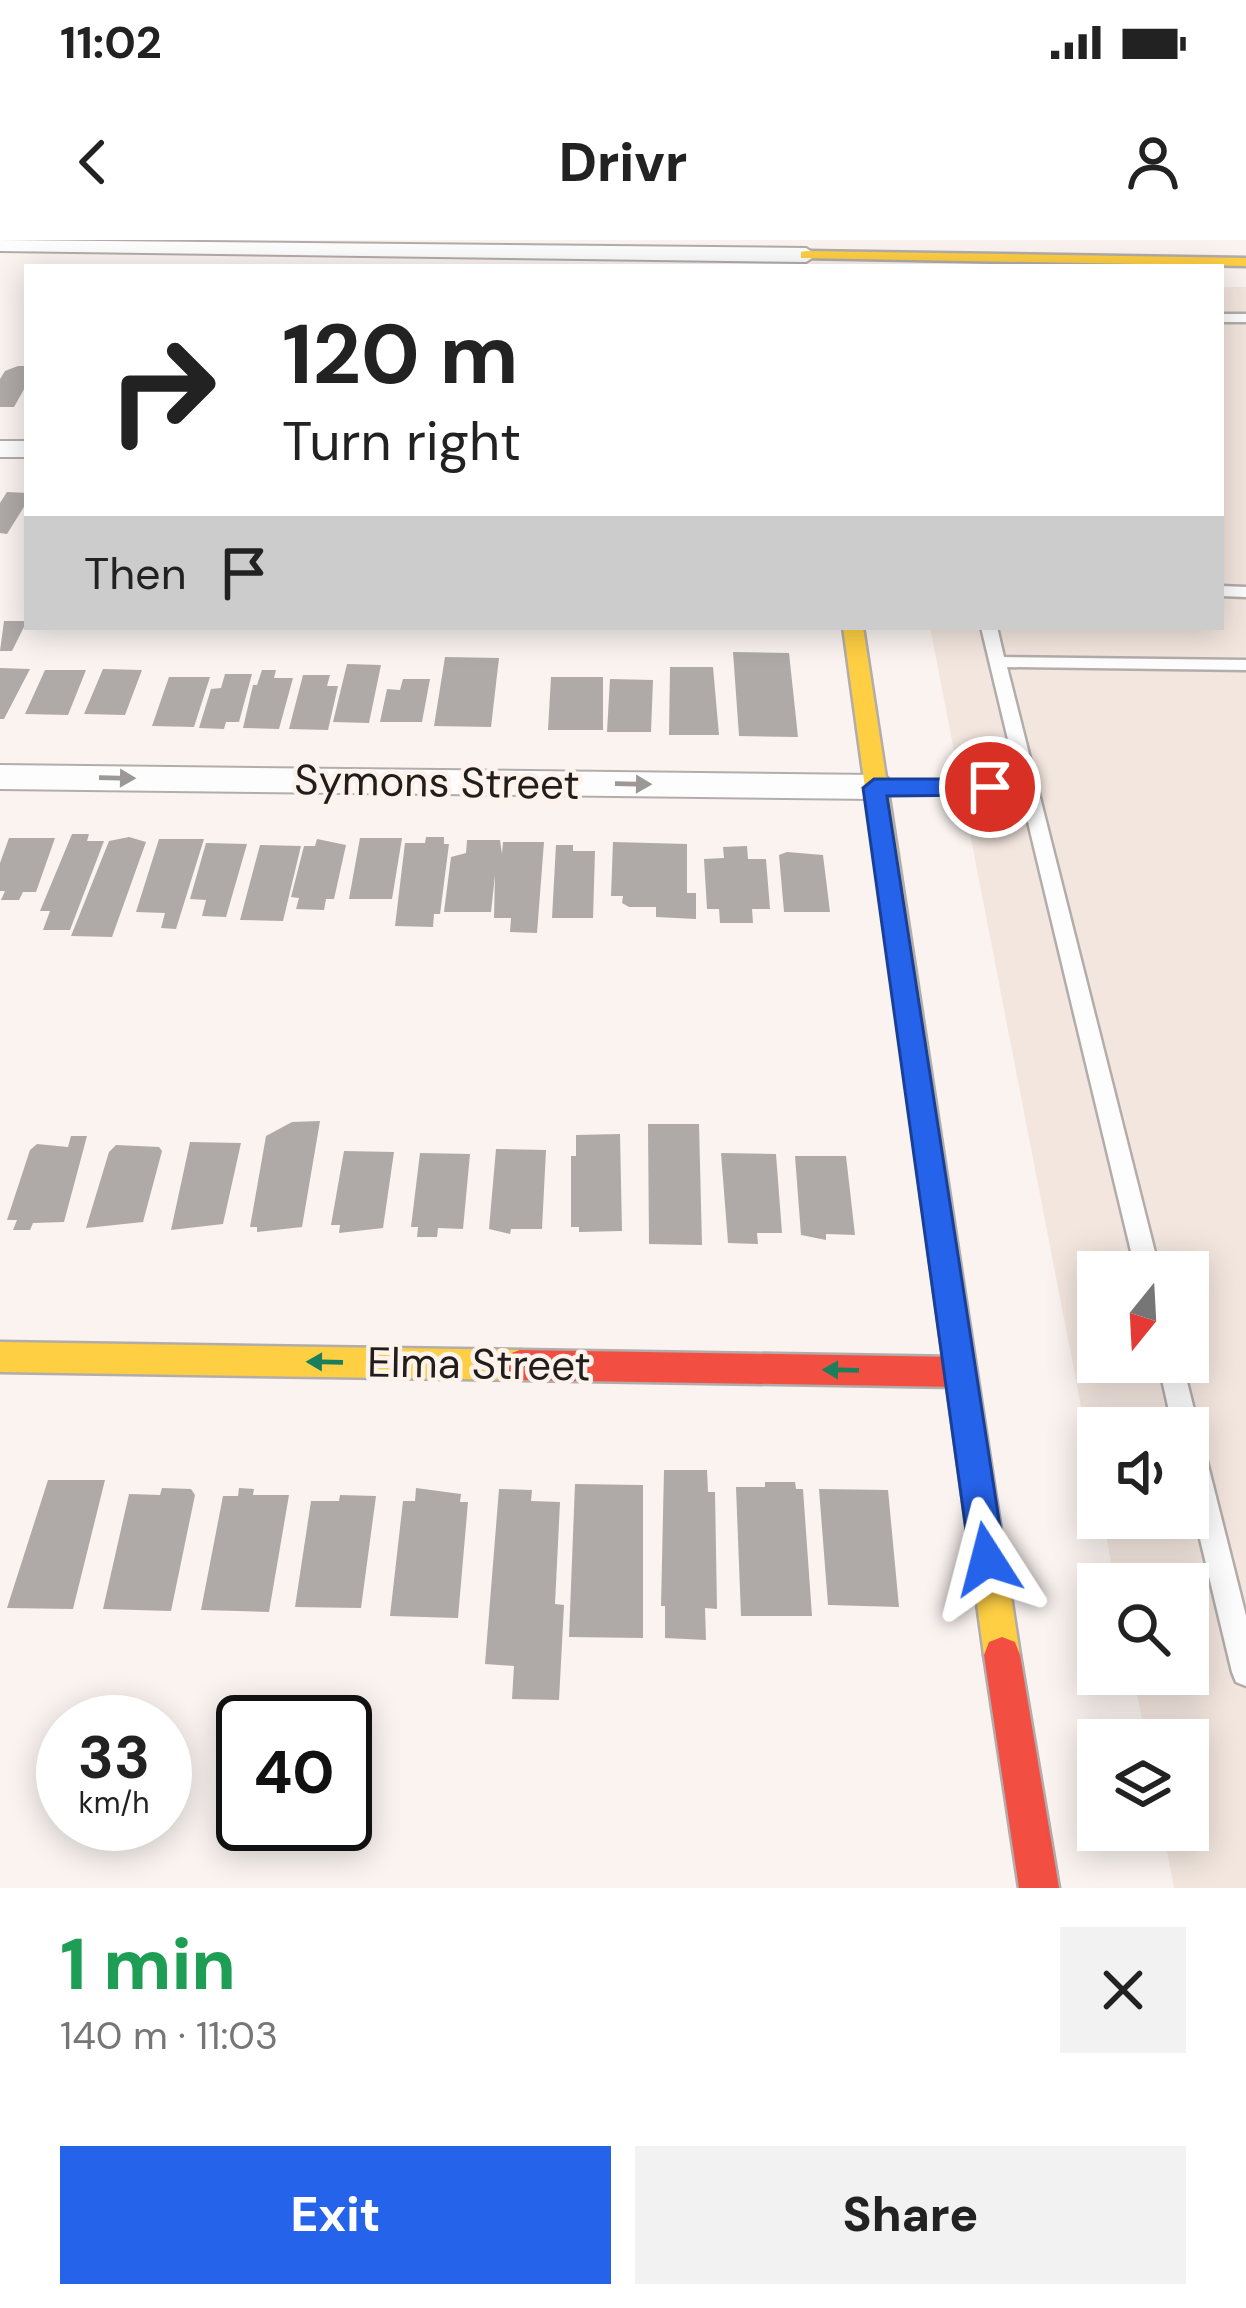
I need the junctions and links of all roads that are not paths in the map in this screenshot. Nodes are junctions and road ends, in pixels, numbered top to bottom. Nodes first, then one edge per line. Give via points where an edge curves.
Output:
1 (0, 244) edge
2 (806, 254) edge
3 (1246, 262) edge
4 (1185, 264) edge
5 (853, 630) edge
6 (990, 630) edge
7 (998, 662) junction
8 (1246, 665) edge
9 (0, 777) edge
10 (1029, 787) junction
11 (874, 788) junction
12 (1143, 1251) edge
13 (0, 1358) edge
14 (958, 1372) junction
15 (1209, 1521) edge
16 (1246, 1672) edge
17 (1039, 1888) edge

1 - 2 street
2 - 4 street
3 - 4 street
5 - 11 street
6 - 7 lane
7 - 8 lane
7 - 10 lane
9 -> 11 street, Symons Street
10 - 11 lane
10 - 12 lane
11 - 14 street
14 -> 13 street, Elma Street
14 - 17 street
15 - 16 lane

